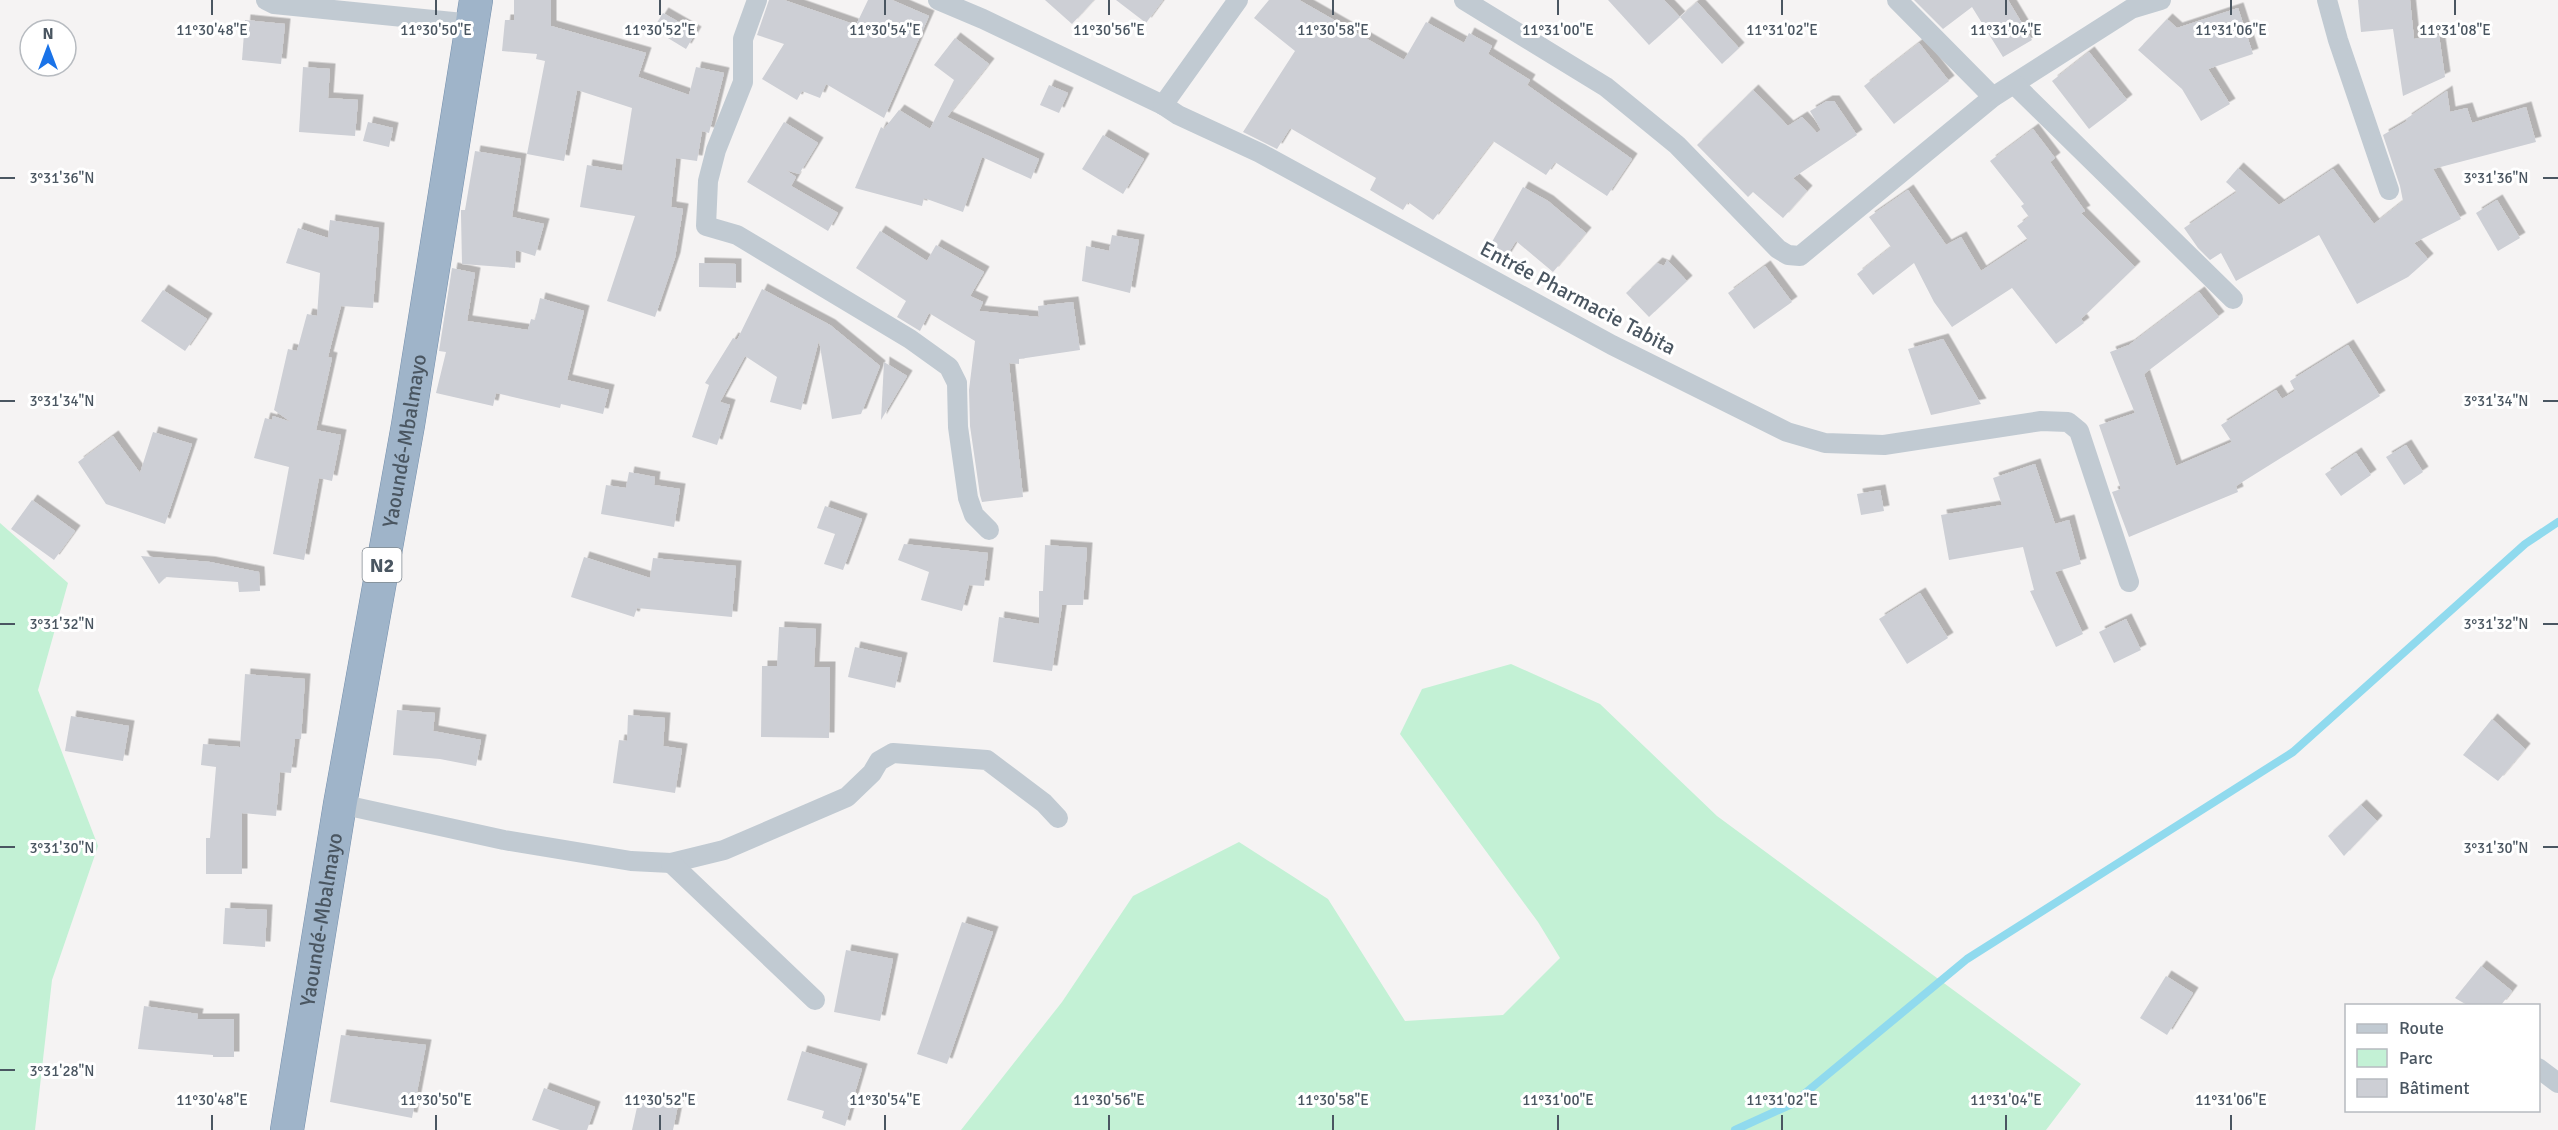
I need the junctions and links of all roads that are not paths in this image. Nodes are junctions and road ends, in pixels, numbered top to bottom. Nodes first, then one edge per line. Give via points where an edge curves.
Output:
1 (266, 0) edge
2 (757, 0) edge
3 (938, 0) edge
4 (1238, 0) edge
5 (1464, 0) edge
6 (1897, 0) edge
7 (2161, 0) edge
8 (2326, 0) edge
9 (2129, 5) edge
10 (474, 12) edge
11 (2014, 84) junction
12 (1993, 97) junction
13 (1162, 105) junction
14 (2389, 190) dead end
15 (2233, 299) dead end
16 (988, 530) dead end
17 (2129, 582) dead end
18 (340, 804) junction
19 (1058, 818) dead end
20 (671, 863) junction
21 (814, 1000) dead end
22 (2540, 1070) edge
23 (2558, 1083) edge
24 (287, 1130) edge

1 - 10 street via 274,4
2 - 16 street via 743,39 743,82 716,150 708,182 706,226 737,235 910,339 949,367 957,383 958,427 968,498 974,515
3 - 13 street, Entrée Pharmacie Tabita
4 - 13 street
5 - 12 street via 1606,87 1677,145 1788,255 1800,256
6 - 12 street
7 - 9 street
8 - 14 street
9 - 11 street
10 - 18 highway, Yaoundé-Mbalmayo / N2 via 408,425
11 - 12 street
11 - 15 street
13 - 17 street, Entrée Pharmacie Tabita via 1260,153 1612,345 1787,432 1826,443 1884,445 2041,421 2068,422 2079,431
18 - 20 street via 504,840 631,861
18 - 24 highway, Yaoundé-Mbalmayo / N2
19 - 20 street via 987,760 893,753 879,761 847,797 724,850
20 - 21 street
22 - 23 street

